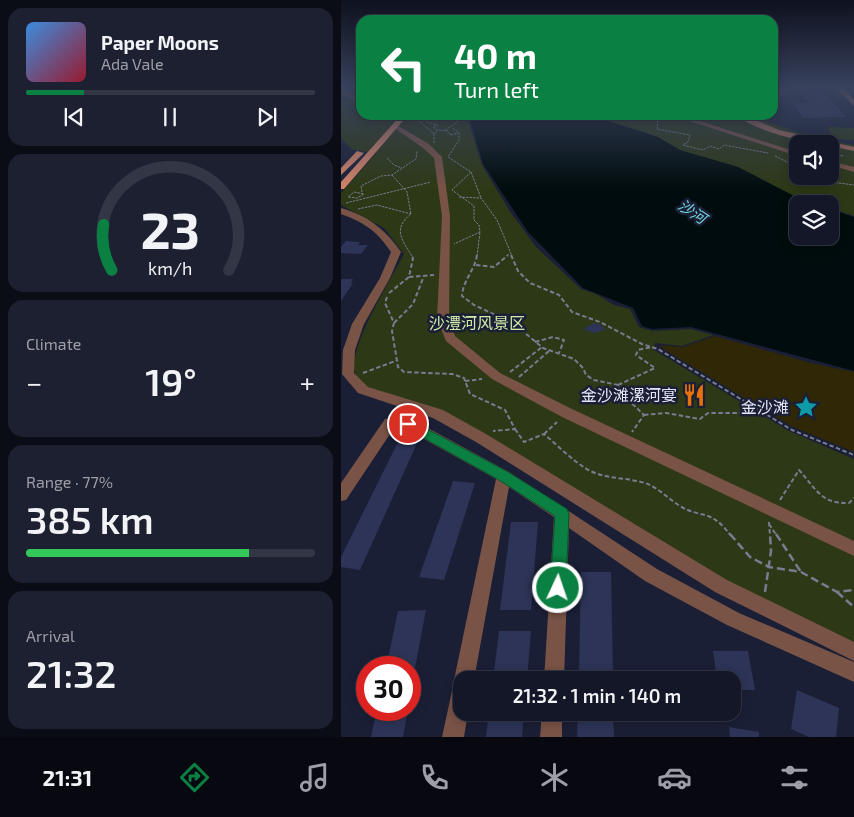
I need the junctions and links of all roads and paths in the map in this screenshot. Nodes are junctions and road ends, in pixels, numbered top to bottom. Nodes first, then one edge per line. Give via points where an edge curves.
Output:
1 (394, 120) edge
2 (419, 120) edge
3 (427, 120) edge
4 (459, 120) edge
5 (656, 120) edge
6 (692, 120) edge
7 (750, 120) edge
8 (453, 128) junction
9 (437, 130) junction
10 (445, 130) junction
11 (459, 133) junction
12 (435, 134) junction
13 (790, 135) edge
14 (839, 146) edge
15 (428, 148) junction
16 (854, 149) edge
17 (789, 151) edge
18 (839, 155) edge
19 (849, 156) dead end
20 (387, 158) dead end
21 (789, 163) edge
22 (839, 166) edge
23 (402, 168) junction
24 (854, 170) edge
25 (471, 172) junction
26 (341, 174) edge
27 (392, 175) junction
28 (428, 182) dead end
29 (839, 183) edge
30 (854, 185) edge
31 (341, 187) edge
32 (406, 187) junction
33 (362, 192) junction
34 (459, 197) junction
35 (481, 198) junction
36 (360, 199) junction
37 (363, 206) junction
38 (343, 211) edge
39 (411, 214) junction
40 (480, 232) junction
41 (445, 248) junction
42 (509, 254) junction
43 (476, 265) junction
44 (443, 274) junction
45 (424, 276) junction
46 (409, 277) junction
47 (394, 323) junction
48 (535, 342) junction
49 (651, 346) junction
50 (549, 350) junction
51 (559, 353) junction
52 (398, 360) junction
53 (352, 378) junction
54 (511, 384) junction
55 (618, 385) junction
56 (747, 403) junction
57 (567, 413) junction
58 (644, 415) junction
59 (515, 429) junction
60 (544, 434) junction
61 (481, 438) junction
62 (625, 442) junction
63 (854, 456) edge
64 (504, 476) junction
65 (341, 495) edge
66 (562, 514) junction
67 (768, 524) dead end
68 (854, 549) edge
69 (801, 572) junction
70 (854, 590) edge
71 (837, 592) junction
72 (854, 607) edge
73 (854, 652) edge
74 (466, 671) edge
75 (553, 671) edge
76 (854, 672) edge
77 (456, 721) edge
78 (552, 721) edge
79 (453, 737) edge
80 (551, 737) edge

1 - 15 street
1 - 26 main road
1 - 31 main road
2 - 12 path
3 - 9 path via 438,125 433,127
4 - 8 path
5 - 21 path via 657,129 662,132 690,135 691,138 683,145 703,150 710,146 719,149 724,144 773,155
6 - 17 street
7 - 13 street
8 - 10 path
8 - 11 path
9 - 10 path
9 - 12 path
10 - 11 path via 450,135
11 - 25 path via 459,140 448,156
12 - 15 path via 435,143
14 - 16 street
15 - 23 path via 416,152 416,159
15 - 41 street via 438,158 441,170 447,216
18 - 19 path
20 - 23 path
22 - 24 street
23 - 27 path
25 - 34 path via 452,190
25 - 35 path
27 - 32 path
27 - 33 path via 381,176 361,186
28 - 32 path
29 - 30 path
32 - 36 path
32 - 39 path via 410,194
33 - 36 path
33 - 36 path via 348,196
34 - 35 path
34 - 40 path via 474,206 474,220
35 - 42 path via 497,220
36 - 37 path
36 - 38 path
37 - 38 path
37 - 39 path via 386,206
38 - 53 street via 367,221 385,236 395,252 385,278 358,324 349,350 349,374
39 - 46 path via 399,229 413,258
40 - 41 path
40 - 43 path
41 - 44 street
42 - 43 path via 494,267
42 - 49 path via 518,271 530,283 559,295 572,312
43 - 48 path via 463,285 462,296 471,306 496,313 517,326
44 - 45 path
44 - 54 street via 443,319 450,338 482,366
45 - 46 path
45 - 47 path via 413,304
46 - 47 path via 388,293 385,303
47 - 52 path via 392,331
48 - 50 path
48 - 51 path via 551,336 564,340
49 - 55 path via 638,350 635,355 655,368
49 - 56 path
50 - 51 path
50 - 54 path
51 - 55 path via 572,356 586,375 594,380
52 - 53 path
52 - 59 path via 398,367 404,372 452,374 464,378 470,394 505,410
53 - 61 street via 363,390 438,414
54 - 57 street
55 - 58 path via 622,394
56 - 58 path via 740,413 707,413 700,419 661,410
56 - 63 path via 792,430
57 - 60 path
57 - 62 street
58 - 62 path
59 - 60 path via 524,442
59 - 61 path via 497,430
60 - 69 path via 586,469 610,478 642,482 659,490 681,507 723,523 738,546 750,557 769,567
61 - 73 street via 721,586
62 - 68 street
64 - 65 street via 408,424 389,423
64 - 66 street
64 - 74 street
66 - 75 street
66 - 76 street via 651,575 733,618
67 - 69 path
69 - 71 path
70 - 71 path
71 - 72 path
77 - 79 street
78 - 80 street

